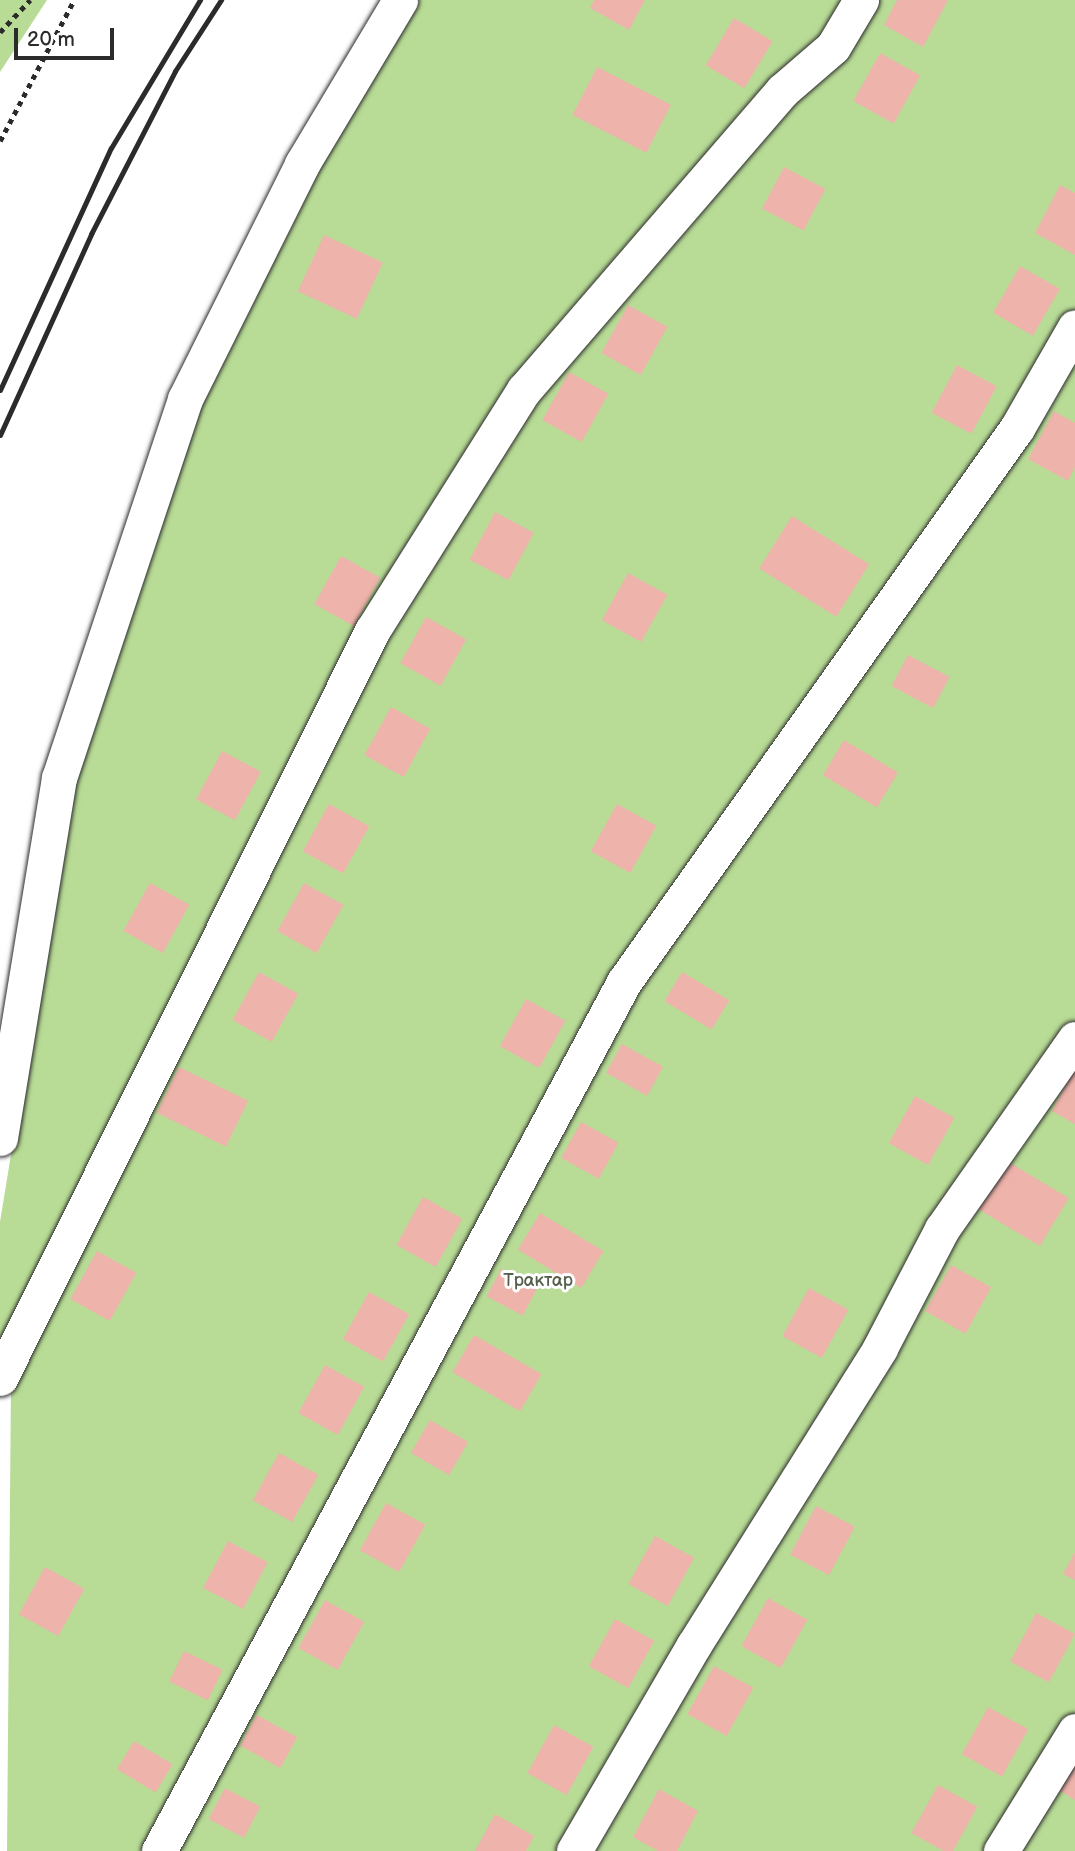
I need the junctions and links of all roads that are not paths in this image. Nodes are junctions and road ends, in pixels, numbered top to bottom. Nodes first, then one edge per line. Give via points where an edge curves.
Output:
1 (400, 0) edge
2 (861, 0) edge
3 (1075, 327) edge
4 (1075, 1039) edge
5 (0, 1138) edge
6 (0, 1378) edge
7 (1075, 1731) edge
8 (159, 1851) edge
9 (574, 1851) edge
10 (1001, 1851) edge

1 - 5 street via 302,164 185,399 59,778
2 - 6 street via 832,47 782,92 524,390 380,619
3 - 8 street via 1017,428 624,982
4 - 9 street via 942,1229 880,1348
7 - 10 street

